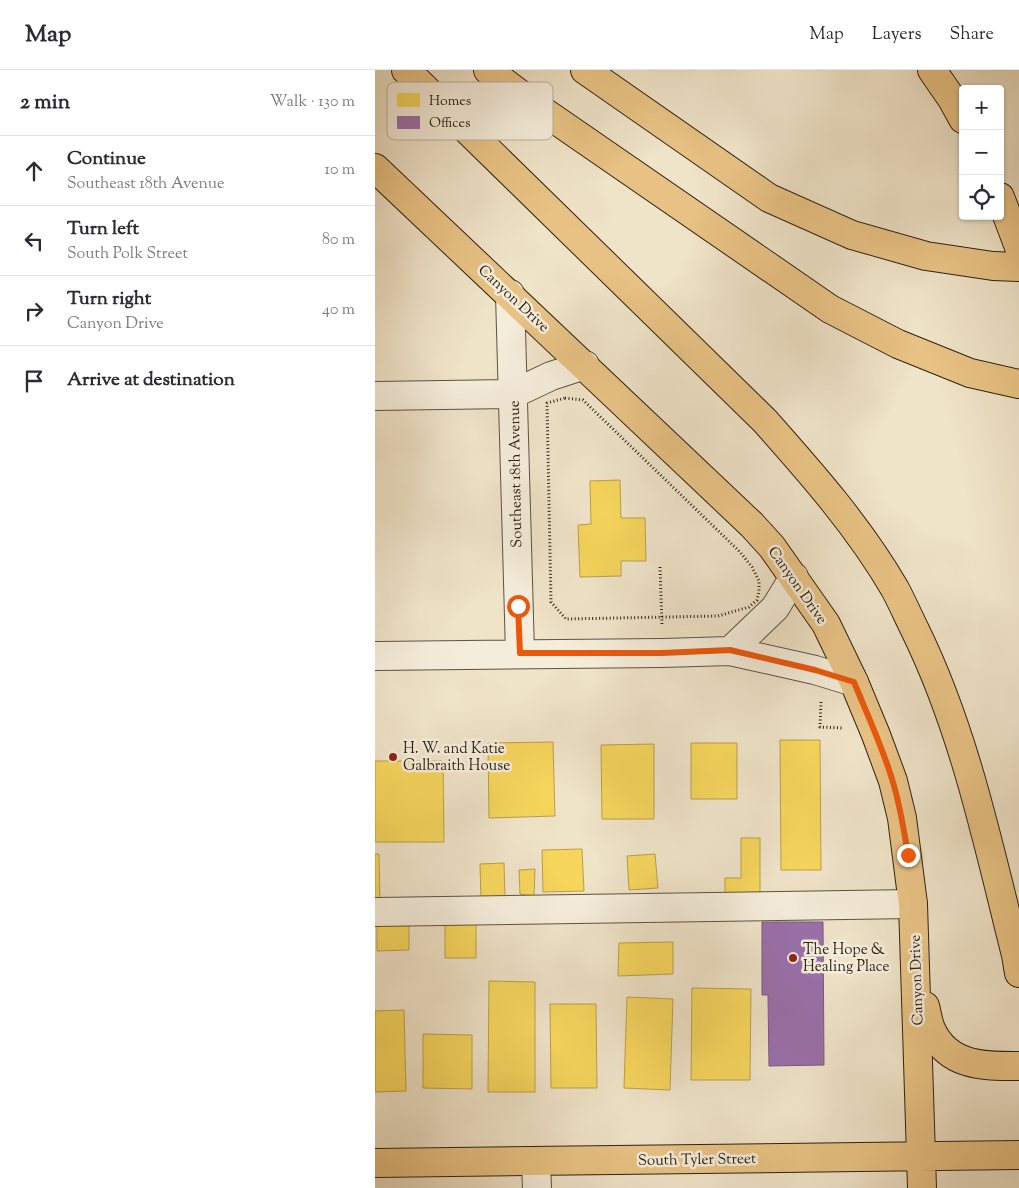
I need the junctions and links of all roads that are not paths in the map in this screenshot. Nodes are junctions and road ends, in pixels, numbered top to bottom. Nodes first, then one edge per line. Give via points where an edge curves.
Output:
1 (406, 70) edge
2 (488, 70) edge
3 (585, 70) edge
4 (932, 70) edge
5 (418, 82) edge
6 (504, 82) edge
7 (959, 113) edge
8 (553, 118) edge
9 (478, 140) edge
10 (375, 168) edge
11 (1004, 208) edge
12 (1019, 247) edge
13 (1019, 267) edge
14 (510, 294) junction
15 (585, 365) junction
16 (1019, 384) edge
17 (513, 394) junction
18 (375, 396) edge
19 (794, 577) junction
20 (730, 650) junction
21 (520, 653) junction
22 (375, 656) edge
23 (854, 682) junction
24 (913, 904) junction
25 (375, 912) edge
26 (1018, 964) edge
27 (916, 976) junction
28 (1019, 1066) edge
29 (1019, 1155) edge
30 (922, 1156) junction
31 (375, 1163) edge
32 (537, 1175) edge
33 (922, 1188) edge

1 - 5 main road
2 - 6 main road
3 - 13 main road via 769,198 852,236 927,256
4 - 7 main road
8 - 16 main road via 830,310 898,344 970,373
9 - 26 main road via 765,421 814,476 895,589 929,658 953,720 973,785
10 - 14 main road, Canyon Drive
11 - 12 main road
14 - 15 main road, Canyon Drive
14 - 17 street, Southeast 18th Avenue
15 - 17 street
15 - 19 main road, Canyon Drive via 752,524
17 - 18 street
17 - 21 street, Southeast 18th Avenue
19 - 20 street via 775,608
19 - 23 main road, Canyon Drive via 826,624
20 - 21 street
20 - 23 street
21 - 22 street
23 - 24 main road, Canyon Drive via 893,780 902,818
24 - 25 street
24 - 27 main road, Canyon Drive
27 - 28 main road via 931,1029 940,1045 953,1056 970,1063
27 - 30 main road, Canyon Drive
29 - 30 main road, South Tyler Street
30 - 32 main road, South Tyler Street
30 - 33 main road, Canyon Drive
31 - 32 main road, South Tyler Street

